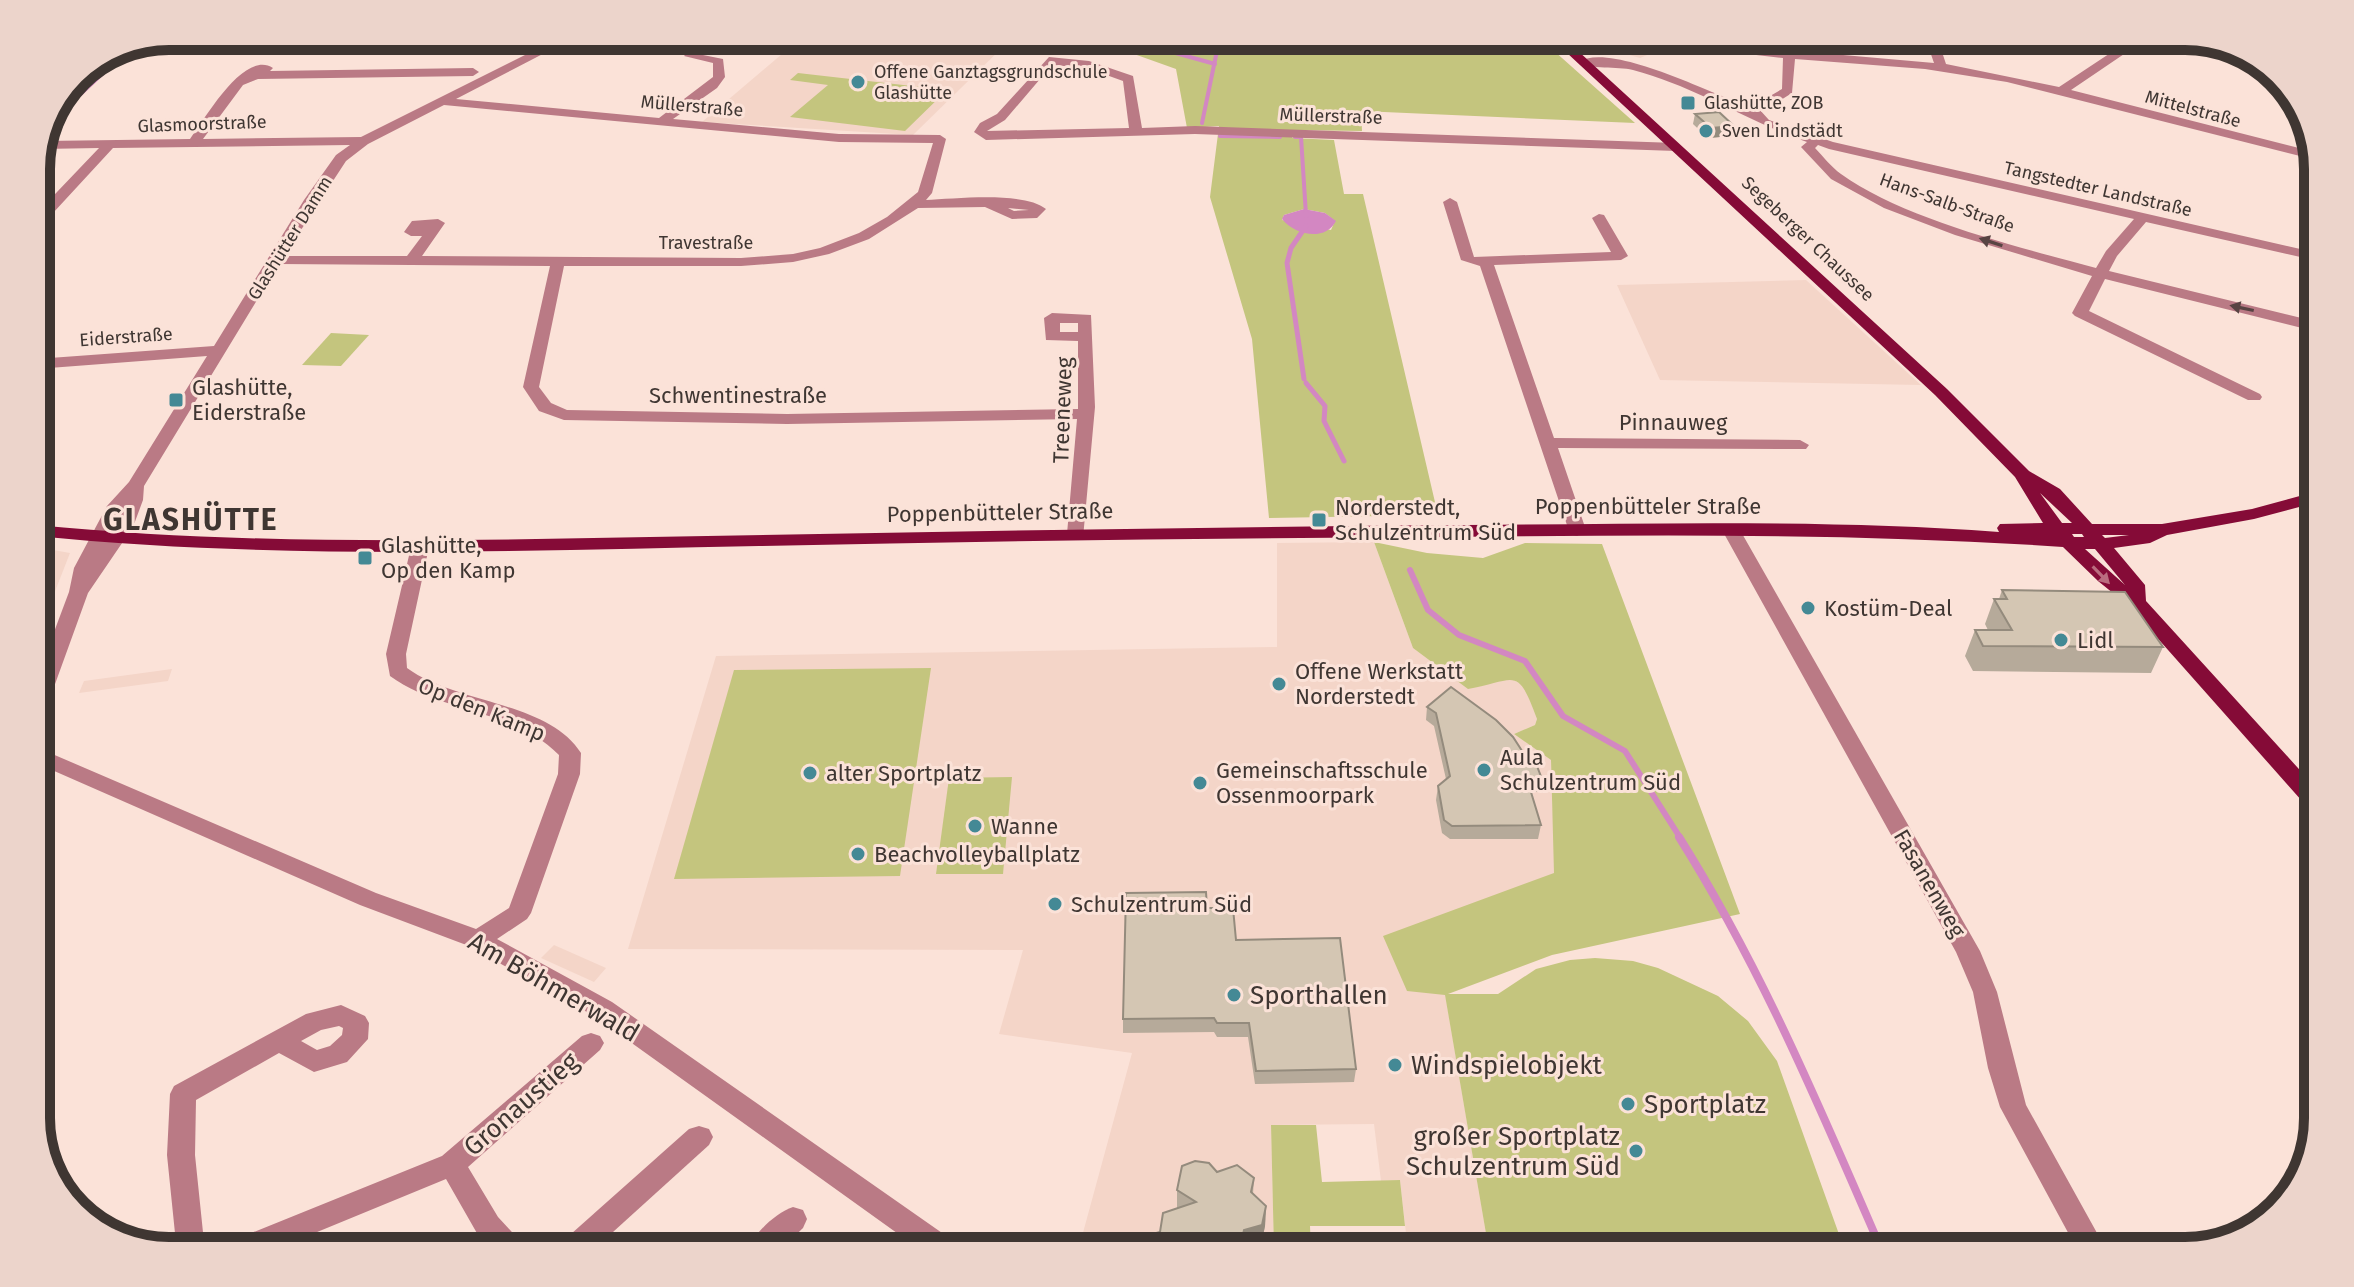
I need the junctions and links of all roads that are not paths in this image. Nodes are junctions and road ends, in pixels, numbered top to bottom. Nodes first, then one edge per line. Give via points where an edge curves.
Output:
1 (544, 50) edge
2 (696, 50) edge
3 (1570, 50) edge
4 (1733, 50) edge
5 (1935, 50) edge
6 (1789, 56) junction
7 (2114, 56) dead end
8 (1584, 62) junction
9 (1941, 67) junction
10 (473, 72) dead end
11 (2061, 91) junction
12 (440, 101) junction
13 (1746, 109) junction
14 (662, 121) junction
15 (1136, 130) junction
16 (195, 141) junction
17 (363, 141) junction
18 (1816, 141) junction
19 (53, 145) edge
20 (109, 145) junction
21 (1676, 147) junction
22 (2303, 153) edge
23 (1871, 155) junction
24 (1450, 202) dead end
25 (915, 204) junction
26 (990, 204) dead end
27 (50, 208) edge
28 (2143, 217) junction
29 (1599, 218) dead end
30 (432, 232) dead end
31 (2304, 254) edge
32 (275, 260) junction
33 (412, 260) junction
34 (558, 261) junction
35 (1486, 263) junction
36 (2100, 273) junction
37 (2304, 324) edge
38 (1086, 336) dead end
39 (219, 350) junction
40 (50, 363) edge
41 (2254, 397) dead end
42 (1086, 414) junction
43 (1546, 443) junction
44 (1800, 445) dead end
45 (2023, 475) junction
46 (2304, 500) edge
47 (2057, 527) junction
48 (2086, 528) junction
49 (1577, 530) junction
50 (1731, 530) junction
51 (2162, 530) junction
52 (50, 532) edge
53 (1076, 534) junction
54 (1965, 534) junction
55 (107, 538) junction
56 (2072, 543) junction
57 (2100, 544) junction
58 (420, 547) junction
59 (2136, 602) junction
60 (50, 671) edge
61 (50, 760) edge
62 (2304, 788) edge
63 (478, 939) junction
64 (279, 1041) dead end
65 (591, 1043) dead end
66 (699, 1137) dead end
67 (452, 1164) junction
68 (793, 1219) dead end
69 (189, 1237) edge
70 (273, 1237) edge
71 (498, 1237) edge
72 (588, 1237) edge
73 (774, 1237) edge
74 (925, 1237) edge
75 (2085, 1237) edge

1 - 12 street, Glashütter Damm
2 - 14 street via 690,56 719,61 719,77
3 - 8 main road, Segeberger Chaussee
4 - 6 street, Mittelstraße
5 - 9 street
6 - 9 street, Mittelstraße
6 - 13 street via 1788,90
7 - 11 street
8 - 13 street, Tangstedter Landstraße via 1636,65
8 - 21 main road, Segeberger Chaussee
9 - 11 street, Mittelstraße
10 - 16 street via 258,75 239,82
11 - 22 street, Mittelstraße
12 - 14 street, Müllerstraße
12 - 17 street, Glashütter Damm
13 - 18 street, Tangstedter Landstraße via 1765,123
13 - 23 street, Tangstedter Landstraße
14 - 25 street, Müllerstraße via 839,138 940,139 925,193
15 - 15 street, Müllerstraße via 986,136 980,132 1001,117 1049,61 1089,65 1129,79
15 - 21 street, Müllerstraße
16 - 17 street, Glasmoorstraße
16 - 20 street, Glasmoorstraße
17 - 32 street, Glashütter Damm via 341,158
18 - 23 street, Tangstedter Landstraße
36 -> 18 street, Hans-Salb-Straße via 1918,218 1838,181 1811,157 1807,147
19 - 20 street, Glasmoorstraße
20 - 27 street
21 - 45 main road, Segeberger Chaussee
23 - 28 street, Tangstedter Landstraße
24 - 35 street via 1468,260
25 - 26 street
25 - 34 street, Travestraße via 864,236 793,258
28 - 31 street, Tangstedter Landstraße
28 - 36 street
29 - 35 street via 1621,256
30 - 33 street
32 - 33 street, Travestraße
32 - 39 street, Glashütter Damm
33 - 34 street, Travestraße
34 - 42 street, Schwentinestraße via 531,387 545,407 564,415 787,419
35 - 43 street
37 -> 36 street, Hans-Salb-Straße
36 - 41 street via 2080,313
38 - 42 street, Treeneweg
39 - 40 street, Eiderstraße
39 - 55 street, Glashütter Damm
42 - 53 street, Treeneweg
43 - 44 street, Pinnauweg
43 - 49 street
45 - 47 main road, Segeberger Chaussee via 2030,494
45 - 48 main road, Segeberger Chaussee via 2054,493
46 - 51 main road, Poppenbütteler Straße
47 - 48 main road, Poppenbütteler Straße
47 - 54 main road, Poppenbütteler Straße
47 - 56 main road, Segeberger Chaussee
48 - 51 main road, Poppenbütteler Straße
48 - 57 main road, Segeberger Chaussee
49 - 50 main road, Poppenbütteler Straße
49 - 53 main road, Poppenbütteler Straße
50 - 54 main road, Poppenbütteler Straße
50 - 75 street, Fasanenweg via 1968,951 1985,992 2013,1107
51 - 57 main road, Poppenbütteler Straße via 2143,539
52 - 55 main road, Poppenbütteler Straße
53 - 58 main road, Poppenbütteler Straße
54 - 56 main road, Poppenbütteler Straße
55 - 58 main road, Poppenbütteler Straße
55 - 60 street, Glashütter Damm via 99,568 79,592
56 - 57 main road, Poppenbütteler Straße
56 -> 59 main road, Segeberger Chaussee via 2108,583
57 - 59 main road, Segeberger Chaussee via 2135,585
58 - 63 street, Op den Kamp via 396,654 397,671 415,683 543,730 570,753 569,774 519,913
59 - 62 main road, Segeberger Chaussee
61 - 63 street, Am Böhmerwald via 368,899
63 - 74 street, Am Böhmerwald via 603,1009
64 - 69 street via 183,1094 181,1155
65 - 67 street, Gronaustieg
66 - 72 street
67 - 70 street, Gronaustieg
67 - 71 street, Gronaustieg
68 - 73 street

